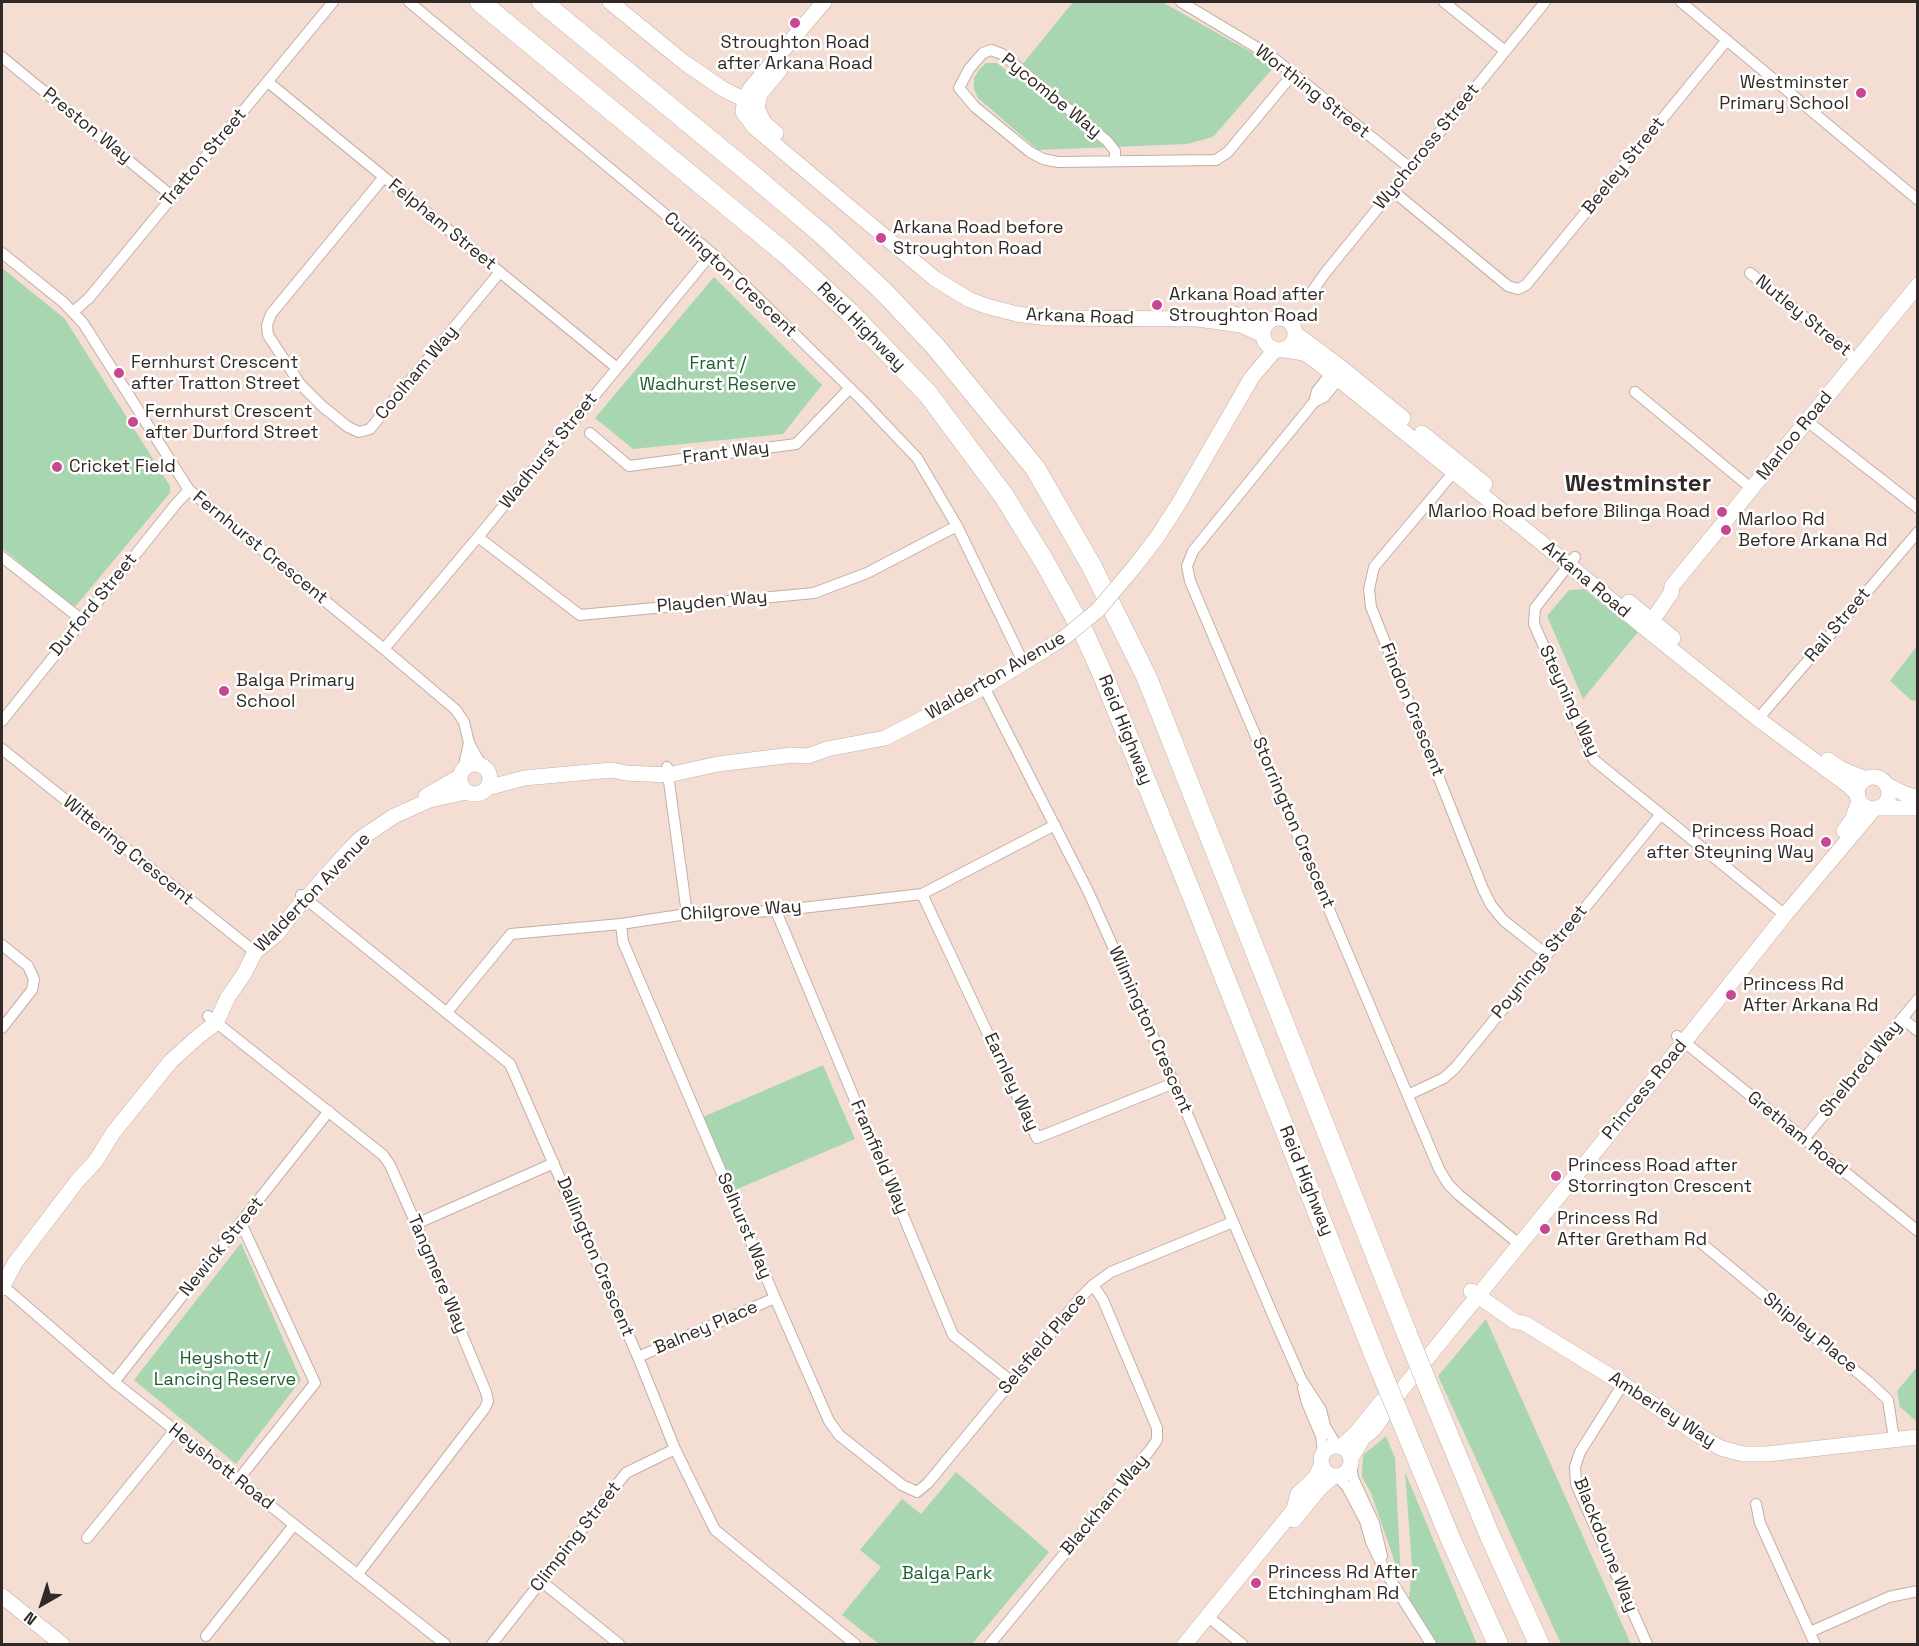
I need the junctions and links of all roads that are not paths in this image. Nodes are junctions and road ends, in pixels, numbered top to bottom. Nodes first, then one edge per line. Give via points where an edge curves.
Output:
1 (333, 2) edge
2 (409, 2) edge
3 (480, 2) edge
4 (542, 2) edge
5 (610, 2) edge
6 (824, 2) edge
7 (834, 2) edge
8 (1181, 2) edge
9 (1444, 2) edge
10 (1545, 2) edge
11 (1682, 2) edge
12 (1727, 40) junction
13 (1505, 51) junction
14 (2, 57) edge
15 (1293, 75) junction
16 (267, 82) junction
17 (750, 106) junction
18 (1115, 161) junction
19 (1410, 168) junction
20 (384, 177) junction
21 (1393, 190) junction
22 (172, 196) junction
23 (1917, 200) edge
24 (2, 253) edge
25 (712, 253) junction
26 (500, 272) junction
27 (1750, 273) dead end
28 (1917, 285) edge
29 (1311, 293) dead end
30 (74, 312) junction
31 (1296, 334) junction
32 (1271, 339) junction
33 (1856, 359) junction
34 (617, 368) junction
35 (1338, 372) junction
36 (850, 388) junction
37 (1635, 392) dead end
38 (1807, 421) junction
39 (590, 433) dead end
40 (1456, 468) junction
41 (1752, 489) junction
42 (189, 490) junction
43 (1917, 508) edge
44 (957, 526) junction
45 (1917, 532) edge
46 (478, 537) junction
47 (2, 557) edge
48 (1572, 561) junction
49 (81, 620) junction
50 (1645, 622) junction
51 (384, 649) junction
52 (1024, 664) junction
53 (984, 687) junction
54 (1760, 716) junction
55 (2, 721) edge
56 (469, 742) junction
57 (2, 749) edge
58 (668, 771) junction
59 (461, 773) junction
60 (486, 776) junction
61 (1866, 779) junction
62 (1887, 785) junction
63 (466, 792) junction
64 (1858, 798) junction
65 (1917, 798) edge
66 (1917, 808) edge
67 (1876, 809) junction
68 (1661, 814) junction
69 (1055, 825) junction
70 (922, 894) junction
71 (303, 896) junction
72 (776, 910) junction
73 (1781, 913) junction
74 (687, 914) junction
75 (621, 924) junction
76 (2, 945) edge
77 (252, 949) junction
78 (1546, 954) junction
79 (1917, 999) edge
80 (447, 1011) junction
81 (1902, 1018) junction
82 (212, 1020) junction
83 (2, 1028) edge
84 (1917, 1031) edge
85 (1681, 1039) junction
86 (1174, 1083) junction
87 (1408, 1095) junction
88 (329, 1111) junction
89 (1804, 1139) junction
90 (554, 1163) junction
91 (1233, 1222) junction
92 (241, 1223) junction
93 (416, 1224) junction
94 (1917, 1231) edge
95 (1516, 1242) junction
96 (1700, 1242) dead end
97 (2, 1284) edge
98 (1093, 1285) junction
99 (1478, 1290) junction
100 (775, 1298) junction
101 (638, 1357) junction
102 (1301, 1379) junction
103 (114, 1382) junction
104 (1012, 1382) junction
105 (1623, 1384) junction
106 (175, 1430) junction
107 (1917, 1437) edge
108 (1894, 1439) junction
109 (675, 1449) junction
110 (1337, 1456) junction
111 (1335, 1476) junction
112 (238, 1480) junction
113 (917, 1492) joint
114 (1756, 1504) dead end
115 (294, 1525) junction
116 (87, 1538) dead end
117 (1385, 1571) junction
118 (357, 1575) junction
119 (541, 1581) junction
120 (1917, 1592) edge
121 (2, 1596) edge
122 (2, 1608) edge
123 (1210, 1618) junction
124 (1810, 1632) junction
125 (206, 1636) dead end
126 (48, 1644) edge
127 (62, 1644) edge
128 (445, 1644) edge
129 (492, 1644) edge
130 (618, 1644) edge
131 (855, 1644) edge
132 (990, 1644) edge
133 (1185, 1644) edge
134 (1193, 1644) edge
135 (1242, 1644) edge
136 (1431, 1644) edge
137 (1498, 1644) edge
138 (1539, 1644) edge
139 (1647, 1644) edge
140 (1815, 1644) edge

1 - 16 street, Tratton Street
2 - 25 street, Curlington Crescent
3 - 137 highway, Reid Highway, bridge via 777,246 849,312 928,394 1004,496 1044,561 1102,673 1376,1359
4 - 138 highway, Reid Highway, bridge via 756,178 884,292 935,346 1035,468 1091,565 1147,678 1407,1334
5 - 17 street, Arkana Road via 712,89 732,102
6 - 17 street via 750,89
7 - 17 street
8 - 15 street, Worthing Street via 1271,56
9 - 13 street
10 - 13 street, Wychcross Street
11 - 12 street
12 - 21 street, Beeley Street via 1518,290 1508,286
12 - 23 street
13 - 19 street, Wychcross Street
14 - 22 street, Preston Way
15 - 18 street, Pycombe Way via 1228,152 1216,160
15 - 19 street, Worthing Street
16 - 20 street, Felpham Street
16 - 22 street, Tratton Street
17 - 32 street, Arkana Road via 764,123 950,279 993,300 1048,308 1219,312
17 - 32 street, Arkana Road via 754,127 934,278 986,306 1047,318 1198,319 1242,325
18 - 18 street, Pycombe Way via 1107,141 1002,54 992,50 983,53 969,69 959,88 975,107 1030,152 1058,162
19 - 21 street, Wychcross Street
20 - 26 street, Felpham Street
20 - 26 street, Coolham Way via 271,314 267,325 268,335 300,384 321,406 348,427 360,432 370,429
21 - 29 street, Wychcross Street
22 - 30 street, Tratton Street
24 - 30 street, Fernhurst Crescent
25 - 34 street, Wadhurst Street
25 - 36 street, Curlington Crescent
26 - 34 street, Felpham Street
27 - 33 street, Nutley Street
28 - 33 street, Marloo Road
30 - 42 street, Fernhurst Crescent
31 - 32 street, Walderton Avenue via 1290,346
31 - 32 street, Arkana Road via 1294,326 1278,317
31 - 35 street, Arkana Road
32 - 35 street, Arkana Road
32 - 52 street, Walderton Avenue, bridge via 1179,503 1135,566 1098,610
33 - 38 street, Marloo Road
34 - 46 street, Wadhurst Street
35 - 40 street, Arkana Road
35 - 87 street, Storrington Crescent via 1324,397 1314,402 1193,550 1187,566 1190,581
36 - 39 street, Frant Way via 796,444 628,466
36 - 44 street, Curlington Crescent via 917,458
37 - 41 street
38 - 41 street, Marloo Road
38 - 43 street
40 - 48 street, Arkana Road
40 - 78 street, Findon Crescent via 1374,567 1369,589 1371,608 1491,905 1503,920
41 - 50 street, Marloo Road
42 - 49 street, Durford Street
42 - 51 street, Fernhurst Crescent
44 - 46 street, Playden Way via 867,573 814,593 580,615
44 - 52 street, Curlington Crescent
45 - 54 street, Rail Street
46 - 51 street, Wadhurst Street
47 - 49 street
48 - 50 street, Arkana Road
48 - 68 street, Steyning Way via 1534,608 1534,624 1594,760
49 - 55 street, Durford Street
50 - 54 street, Arkana Road
51 - 56 street, Fernhurst Crescent via 456,710
52 - 53 street, Walderton Avenue
53 - 58 street, Walderton Avenue via 885,738 808,756 755,756
53 - 69 street, Wilmington Crescent
54 - 61 street, Arkana Road via 1841,769
54 - 64 street, Arkana Road via 1849,786
56 - 59 street
56 - 60 street, Fernhurst Crescent
57 - 77 street, Wittering Crescent
58 - 60 street, Walderton Avenue via 626,774 612,770 524,778
58 - 74 street
59 - 60 street via 472,764
59 - 63 street via 459,783
59 - 71 street, Walderton Avenue via 434,793 370,824 336,851
60 - 63 street via 478,795
61 - 62 street via 1878,778
61 - 64 street via 1861,783
62 - 65 street
62 - 67 street via 1888,799
63 - 71 street, Walderton Avenue via 430,800 394,816 360,839
64 - 67 street via 1868,808
64 - 73 street, Princess Road via 1852,820
66 - 67 street
67 - 73 street, Princess Road
68 - 73 street, Steyning Way
68 - 78 street, Poynings Street
69 - 70 street, Chilgrove Way
69 - 86 street, Wilmington Crescent
70 - 72 street, Chilgrove Way
70 - 86 street, Earnley Way via 1037,1138
71 - 77 street, Walderton Avenue
71 - 80 street, Dallington Crescent
72 - 74 street, Chilgrove Way
72 - 104 street, Framfield Way via 953,1335
73 - 85 street, Princess Road
74 - 75 street, Chilgrove Way
75 - 80 street, Chilgrove Way via 511,934
75 - 100 street, Selhurst Way via 623,942
76 - 83 street via 28,966 34,979 32,990
77 - 82 street, Walderton Avenue
78 - 87 street, Poynings Street via 1456,1067 1444,1078
79 - 81 street, Shelbred Way
80 - 90 street, Dallington Crescent via 510,1064
81 - 84 street
81 - 89 street, Shelbred Way
82 - 88 street, Tangmere Way
82 - 97 street, Walderton Avenue via 182,1039 171,1061
85 - 89 street, Gretham Road
85 - 95 street, Princess Road
86 - 91 street, Wilmington Crescent
87 - 95 street, Storrington Crescent via 1443,1177
88 - 92 street, Newick Street
88 - 93 street, Tangmere Way via 383,1155
89 - 94 street, Gretham Road
90 - 93 street
90 - 101 street, Dallington Crescent
91 - 98 street, Selsfield Place via 1111,1272
91 - 102 street, Wilmington Crescent
92 - 103 street, Newick Street
92 - 112 street via 315,1383
93 - 118 street, Tangmere Way via 488,1401
95 - 99 street, Princess Road
96 - 108 street, Shipley Place via 1888,1400
97 - 103 street, Heyshott Road
98 - 104 street, Selsfield Place
98 - 132 street, Blackham Way via 1157,1428 1157,1440
99 - 105 street, Amberley Way via 1514,1321 1526,1324
99 - 110 street, Princess Road
100 - 101 street, Balney Place
100 - 113 street, Selhurst Way via 829,1421 839,1435 902,1485
101 - 109 street, Dallington Crescent
102 - 110 street, Wilmington Crescent via 1321,1410
102 - 110 street, Wilmington Crescent via 1321,1436
103 - 106 street, Heyshott Road
104 - 113 street, Selsfield Place
105 - 108 street, Amberley Way via 1698,1435 1721,1448 1743,1454
105 - 139 street, Blackdoune Way via 1580,1452 1575,1467 1576,1484
106 - 112 street, Heyshott Road
106 - 116 street
107 - 108 street, Amberley Way
109 - 119 street, Climping Street via 627,1473
109 - 131 street, Dallington Crescent via 715,1530
110 - 111 street, Princess Road via 1344,1474
110 - 117 street via 1353,1478 1374,1523
110 - 123 street, Princess Road via 1298,1494 1294,1509
111 - 117 street via 1347,1487 1365,1521
111 - 123 street, Princess Road via 1320,1488
112 - 115 street, Heyshott Road
114 - 124 street via 1760,1523
115 - 118 street, Heyshott Road
115 - 125 street
117 - 136 street
118 - 128 street, Heyshott Road
119 - 129 street, Climping Street
119 - 130 street
120 - 124 street via 1889,1597
121 - 127 street
122 - 126 street
123 - 133 street, Princess Road
123 - 134 street, Princess Road
123 - 135 street
124 - 140 street

